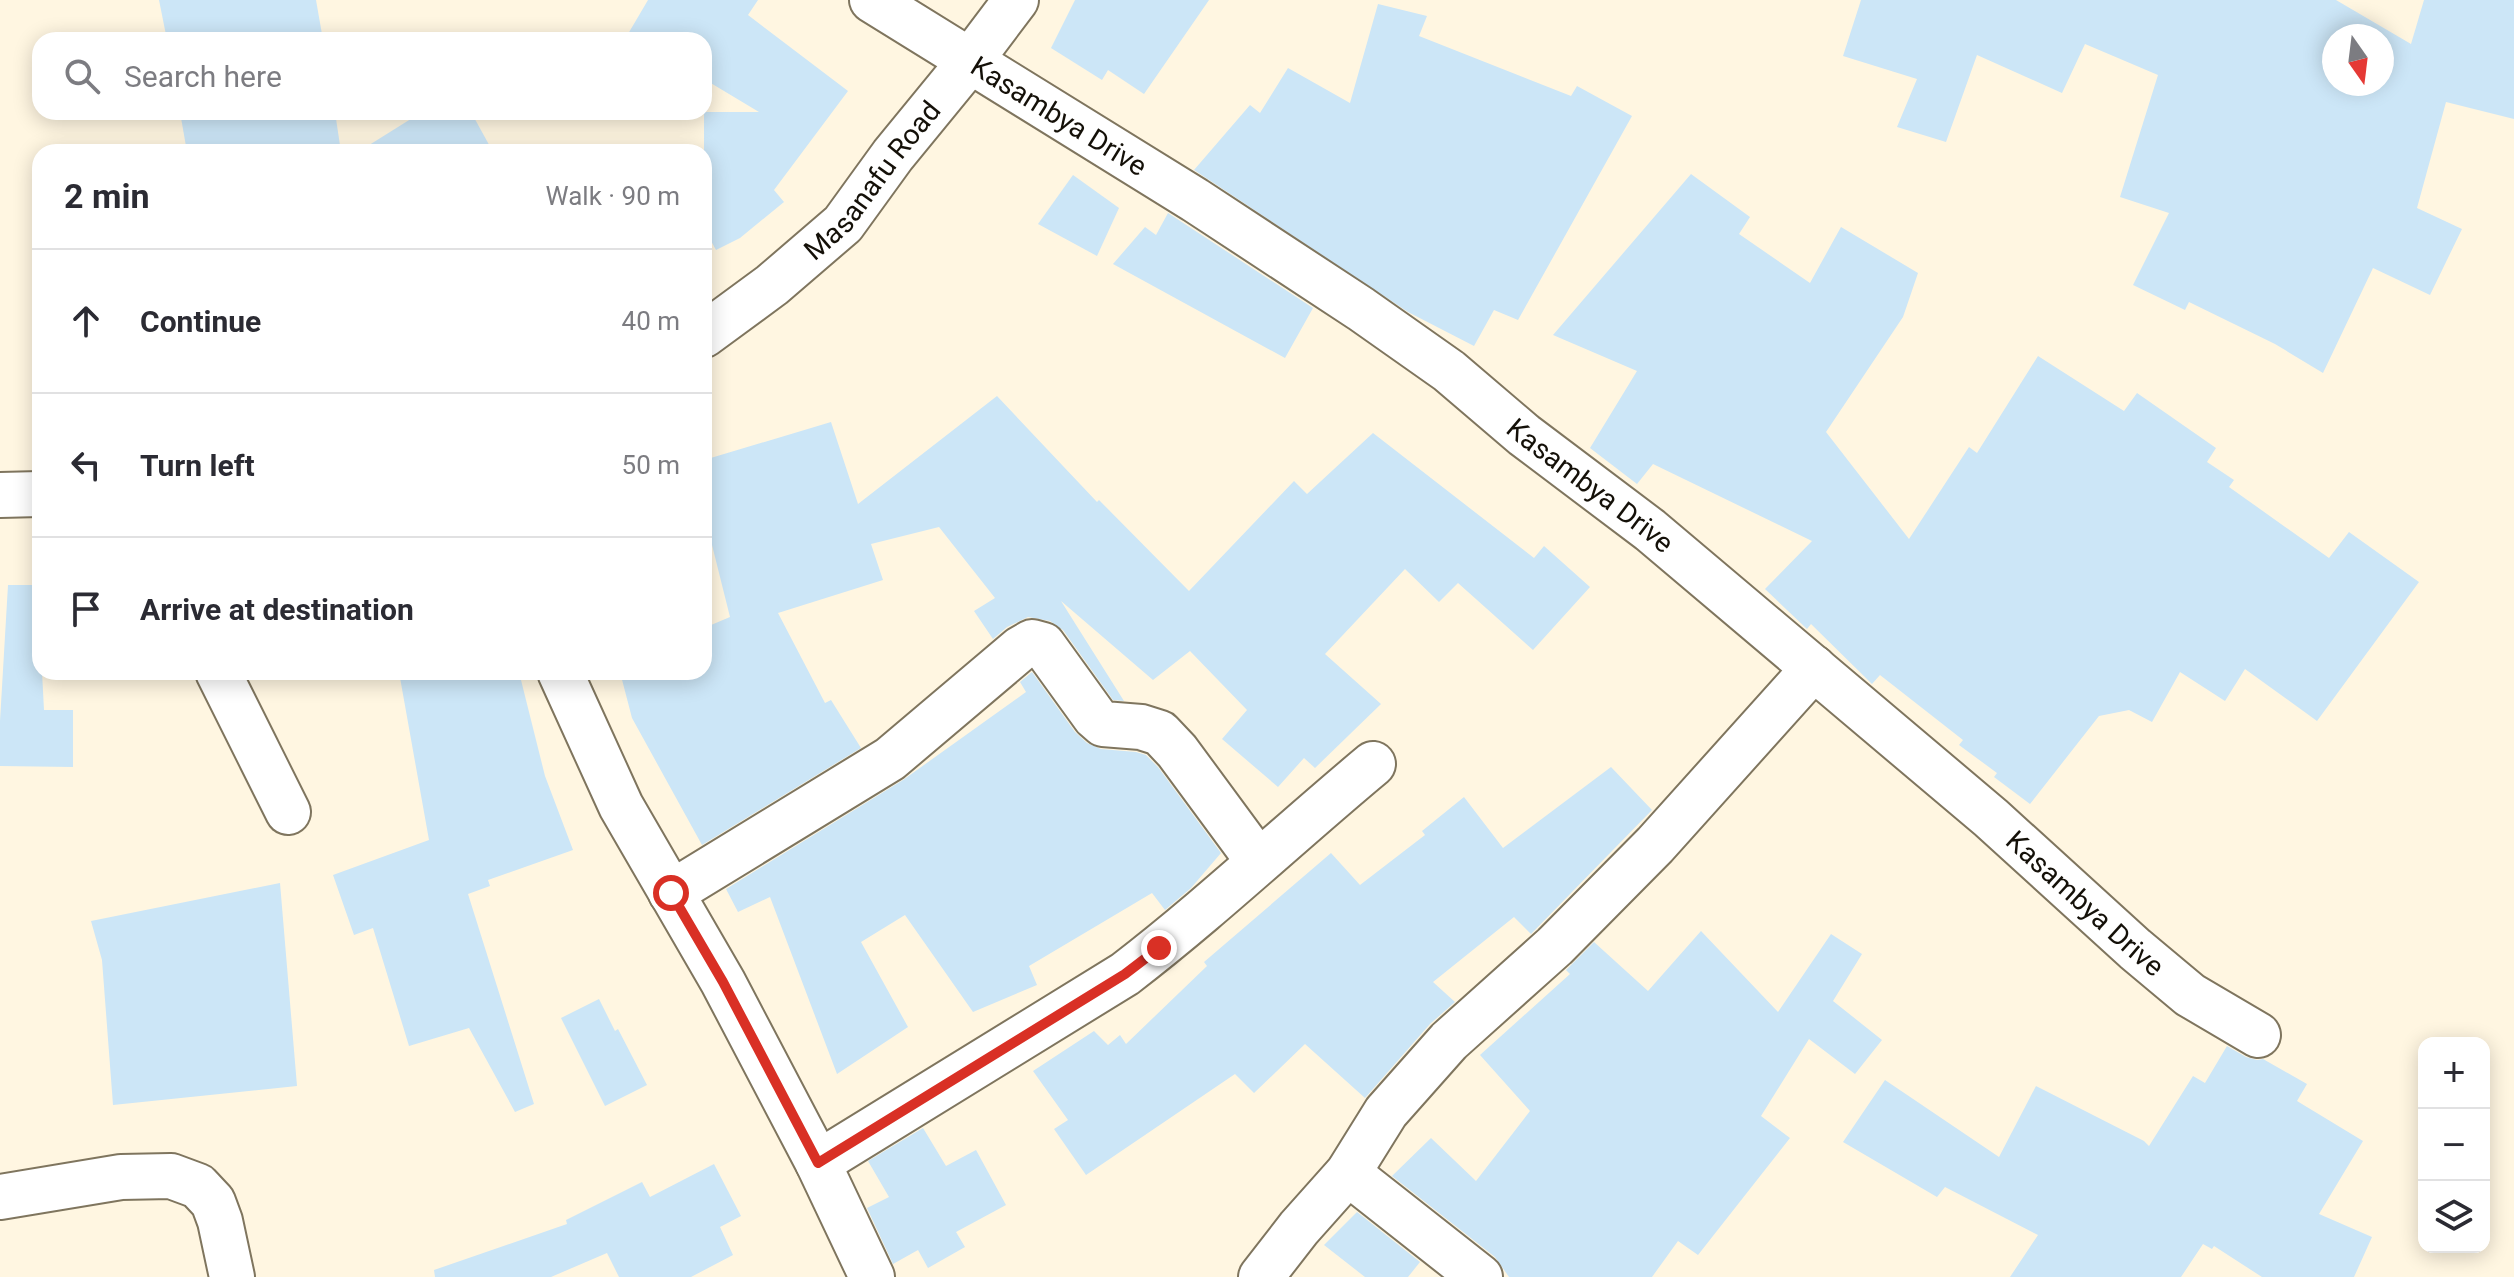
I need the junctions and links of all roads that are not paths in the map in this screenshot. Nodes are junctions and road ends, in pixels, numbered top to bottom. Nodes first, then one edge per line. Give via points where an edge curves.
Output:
1 (872, 0) edge
2 (1016, 0) edge
3 (970, 61) junction
4 (712, 329) edge
5 (32, 494) edge
6 (0, 495) edge
7 (1814, 668) junction
8 (222, 680) edge
9 (564, 680) edge
10 (1373, 764) dead end
11 (288, 812) dead end
12 (1258, 861) junction
13 (671, 893) junction
14 (2258, 1035) dead end
15 (818, 1163) junction
16 (1348, 1173) junction
17 (0, 1197) edge
18 (232, 1277) edge
19 (872, 1277) edge
20 (1261, 1277) edge
21 (1480, 1277) edge

1 - 3 street, Kasambya Drive
2 - 3 street, Masanafu Road
3 - 4 street, Masanafu Road via 843,224
3 - 7 street, Kasambya Drive via 1195,200 1437,362
5 - 6 street
7 - 14 street, Kasambya Drive via 2190,995
7 - 16 street via 1655,845 1555,946 1449,1041 1386,1112
8 - 11 street
9 - 13 street via 621,806
10 - 12 street
12 - 13 street via 1160,733 1103,724 1043,645 1032,642 890,759
12 - 15 street via 1125,974
13 - 15 street
15 - 19 street
16 - 20 street
16 - 21 street
17 - 18 street via 121,1177 171,1176 198,1186 213,1202

